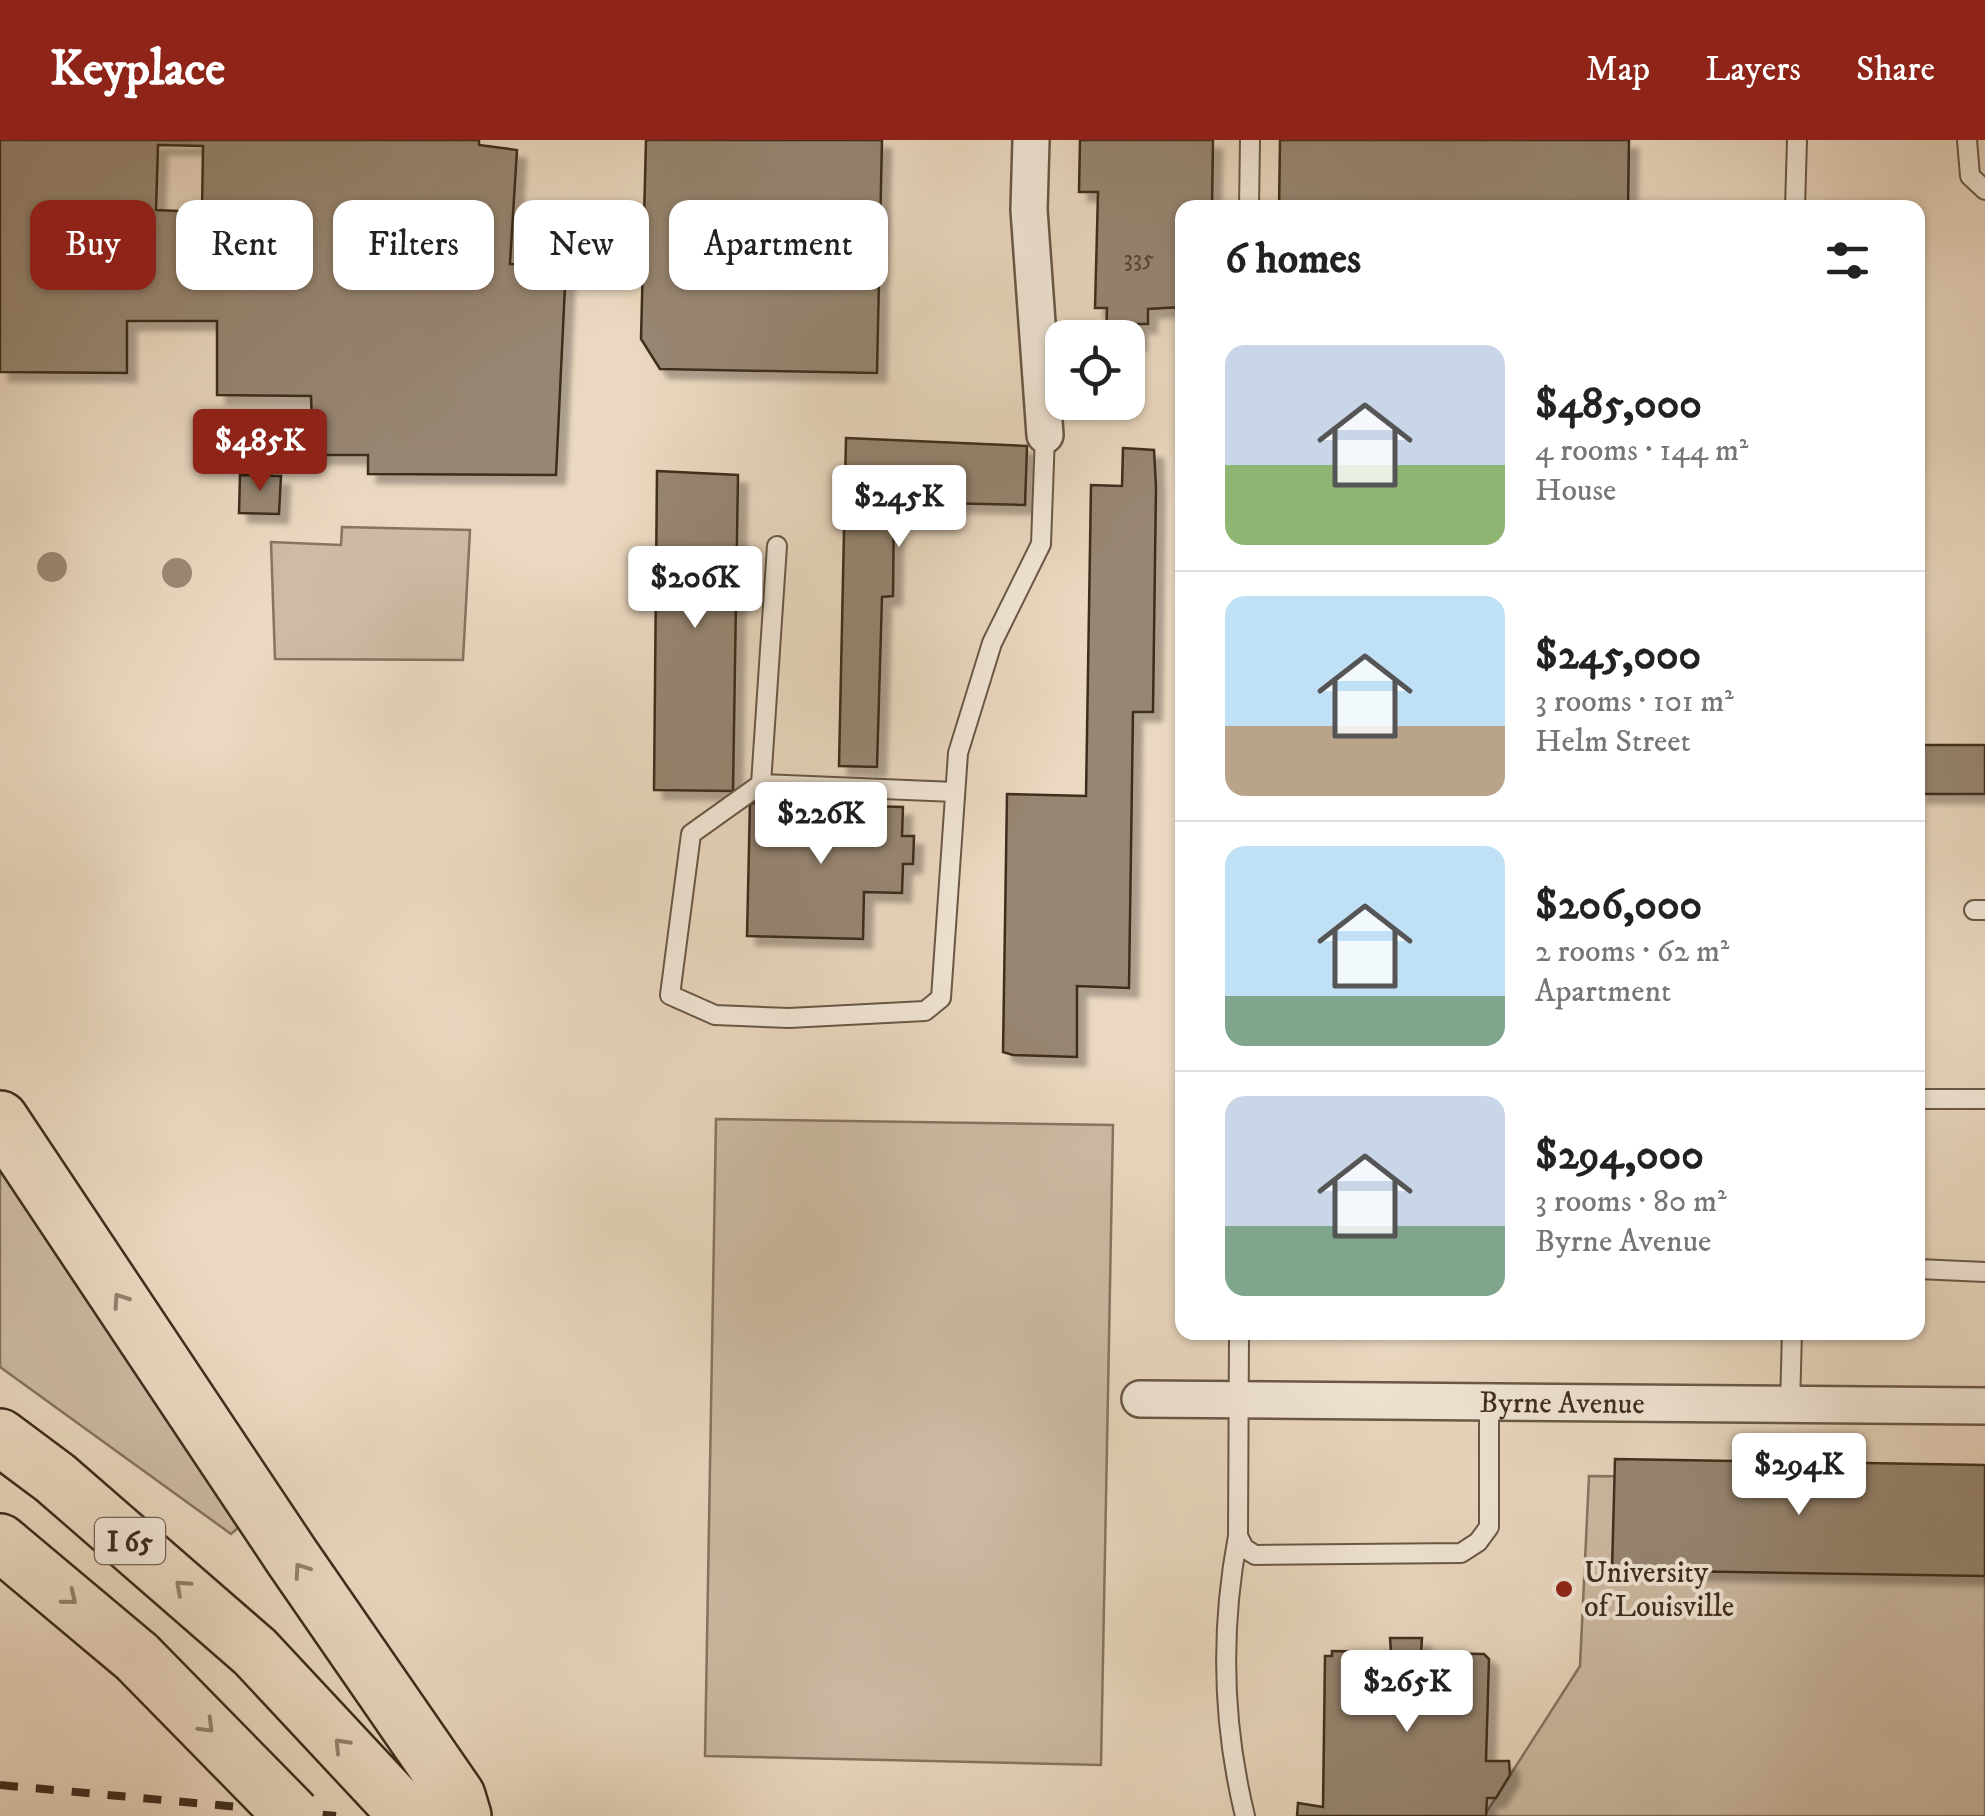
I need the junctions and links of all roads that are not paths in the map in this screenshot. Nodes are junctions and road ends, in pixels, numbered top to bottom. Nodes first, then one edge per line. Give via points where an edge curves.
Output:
1 (1031, 140) edge
2 (1250, 140) edge
3 (1797, 140) edge
4 (1967, 140) edge
5 (1985, 190) edge
6 (1249, 200) edge
7 (1795, 200) edge
8 (1045, 436) joint
9 (777, 546) dead end
10 (760, 784) junction
11 (955, 792) junction
12 (1925, 1099) edge
13 (1985, 1099) edge
14 (0, 1118) edge
15 (1925, 1269) edge
16 (1985, 1272) edge
17 (1239, 1340) edge
18 (1792, 1340) edge
19 (1140, 1399) dead end
20 (1239, 1399) junction
21 (1489, 1402) junction
22 (1790, 1405) junction
23 (1985, 1406) edge
24 (0, 1436) edge
25 (1238, 1536) junction
26 (0, 1542) edge
27 (293, 1816) edge
28 (408, 1816) edge
29 (464, 1816) edge
30 (1245, 1816) edge

1 - 8 street via 1029,210
2 - 6 lane
3 - 7 lane
4 - 5 lane via 1970,176
8 - 11 lane via 1040,544 992,643 958,753
9 - 10 lane
10 - 11 lane
10 - 11 lane via 692,834 670,995 715,1015 925,1011 941,998
12 - 13 lane
29 -> 14 highway via 458,1796
15 - 16 lane
17 - 20 lane
18 - 22 lane
19 - 20 street, Byrne Avenue
20 - 21 street, Byrne Avenue
20 - 25 lane
21 - 22 street, Byrne Avenue
21 - 25 lane via 1489,1526 1462,1554 1272,1558 1244,1548
22 - 23 street, Byrne Avenue
28 -> 24 highway, I 65 via 255,1652
25 - 30 lane via 1224,1610 1228,1729
26 -> 27 highway, I 65, bridge via 138,1657

